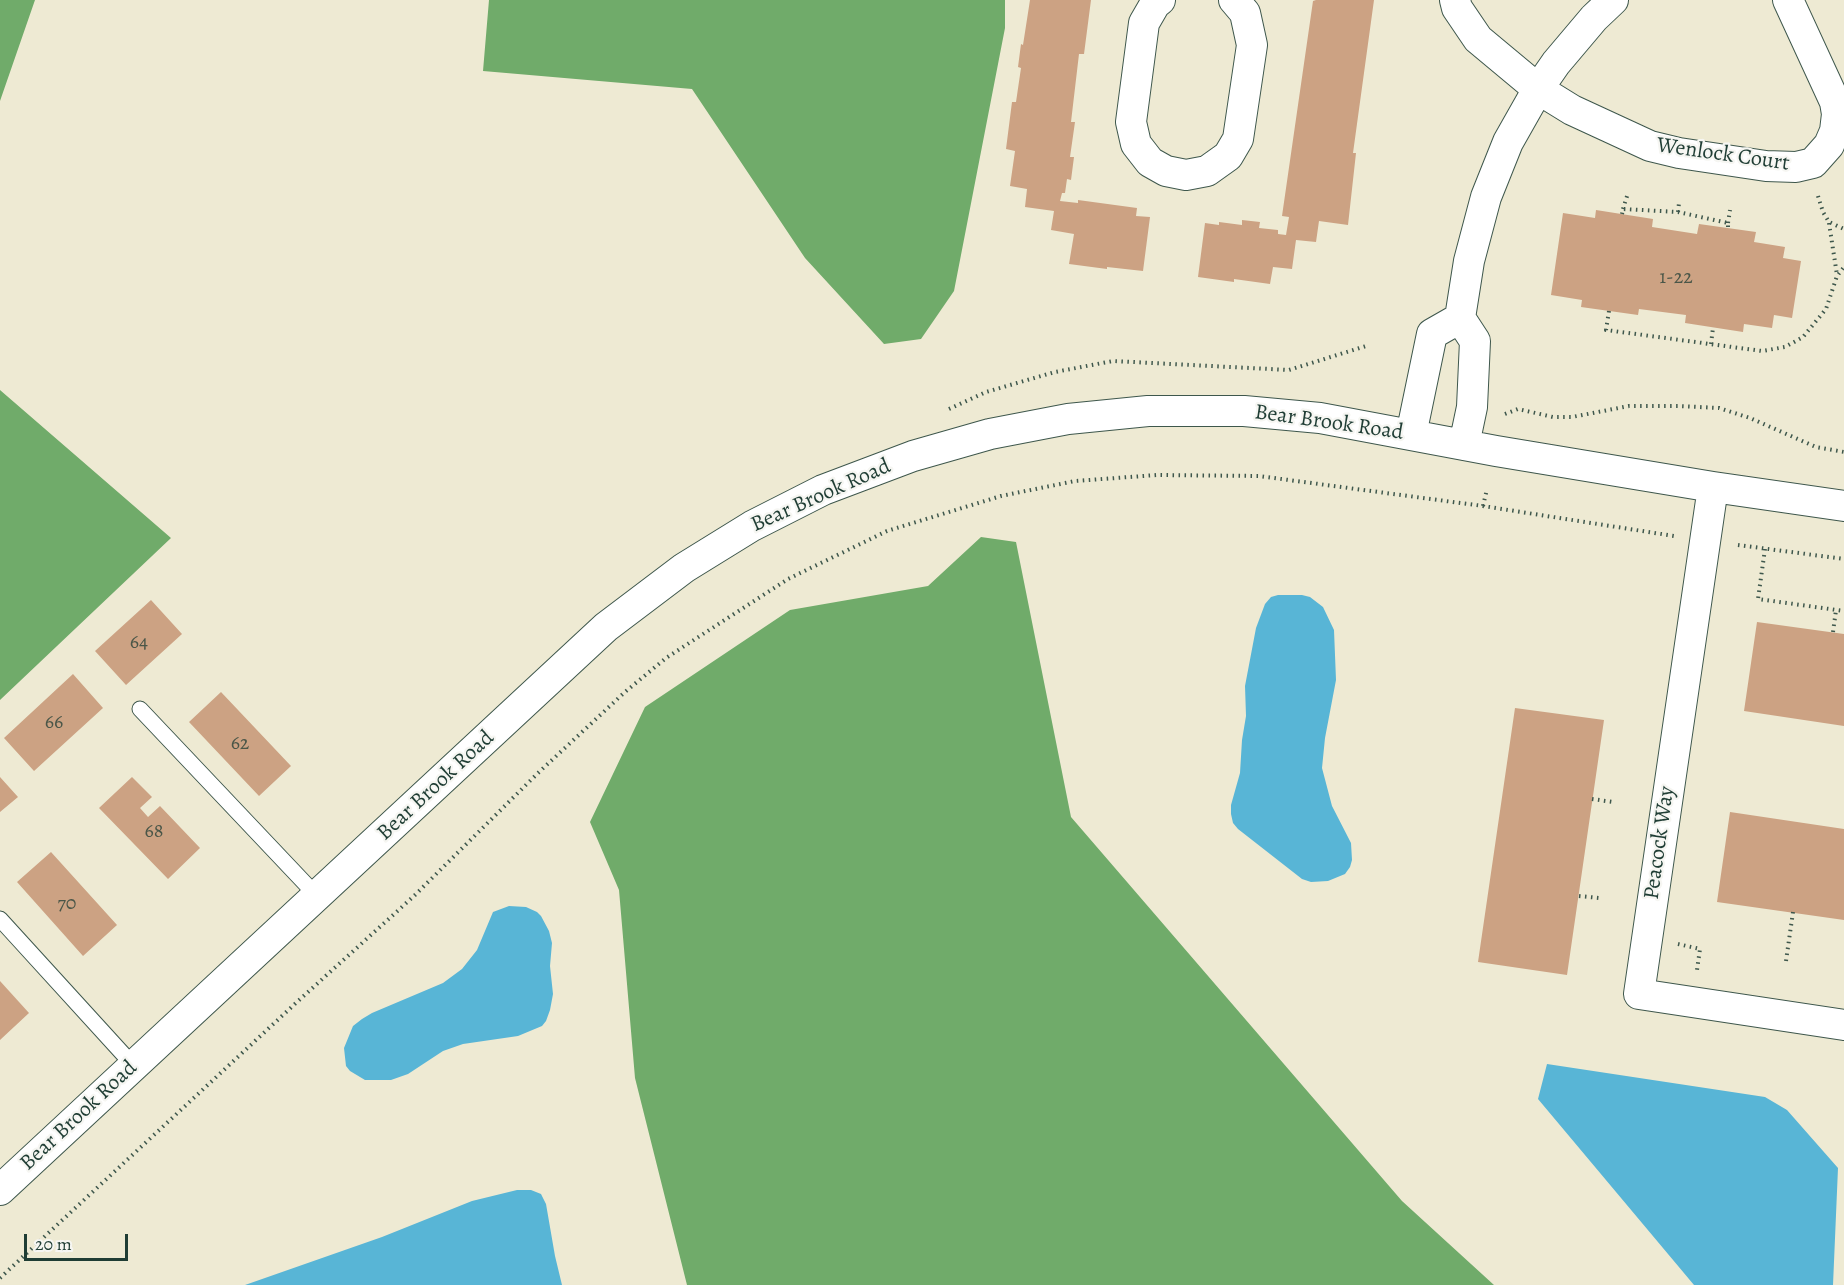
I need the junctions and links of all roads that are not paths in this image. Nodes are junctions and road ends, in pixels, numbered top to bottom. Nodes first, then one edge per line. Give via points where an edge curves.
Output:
1 (1160, 0) edge
2 (1234, 0) edge
3 (1260, 0) edge
4 (1455, 0) edge
5 (1613, 0) edge
6 (1788, 0) edge
7 (1252, 45) junction
8 (1538, 89) junction
9 (1460, 318) junction
10 (1411, 435) junction
11 (1464, 445) junction
12 (1713, 487) junction
13 (1844, 506) edge
14 (140, 709) dead end
15 (317, 896) junction
16 (0, 919) edge
17 (1844, 1025) edge
18 (134, 1066) junction
19 (0, 1190) edge

1 - 7 street via 1144,22 1131,122 1136,144 1150,162 1166,171 1186,175 1207,171 1228,156 1238,139
2 - 7 street via 1245,13
3 - 7 street
4 - 8 street, Wenlock Court via 1479,39
5 - 8 street
6 - 8 street, Wenlock Court via 1837,114 1829,146 1813,163 1766,166 1650,146 1572,110
8 - 9 street via 1508,142 1486,196 1469,261
9 - 10 street via 1432,334
9 - 11 street via 1475,341 1472,407
10 - 11 street, Bear Brook Road
10 - 15 street, Bear Brook Road via 1320,418 1255,412 1136,412 1068,419 990,434 913,456 823,490 752,526 684,568 606,627
11 - 12 street, Bear Brook Road
12 - 13 street, Bear Brook Road
12 - 17 street, Peacock Way via 1638,994
14 - 15 lane
15 - 18 street, Bear Brook Road
16 - 18 lane
18 - 19 street, Bear Brook Road

